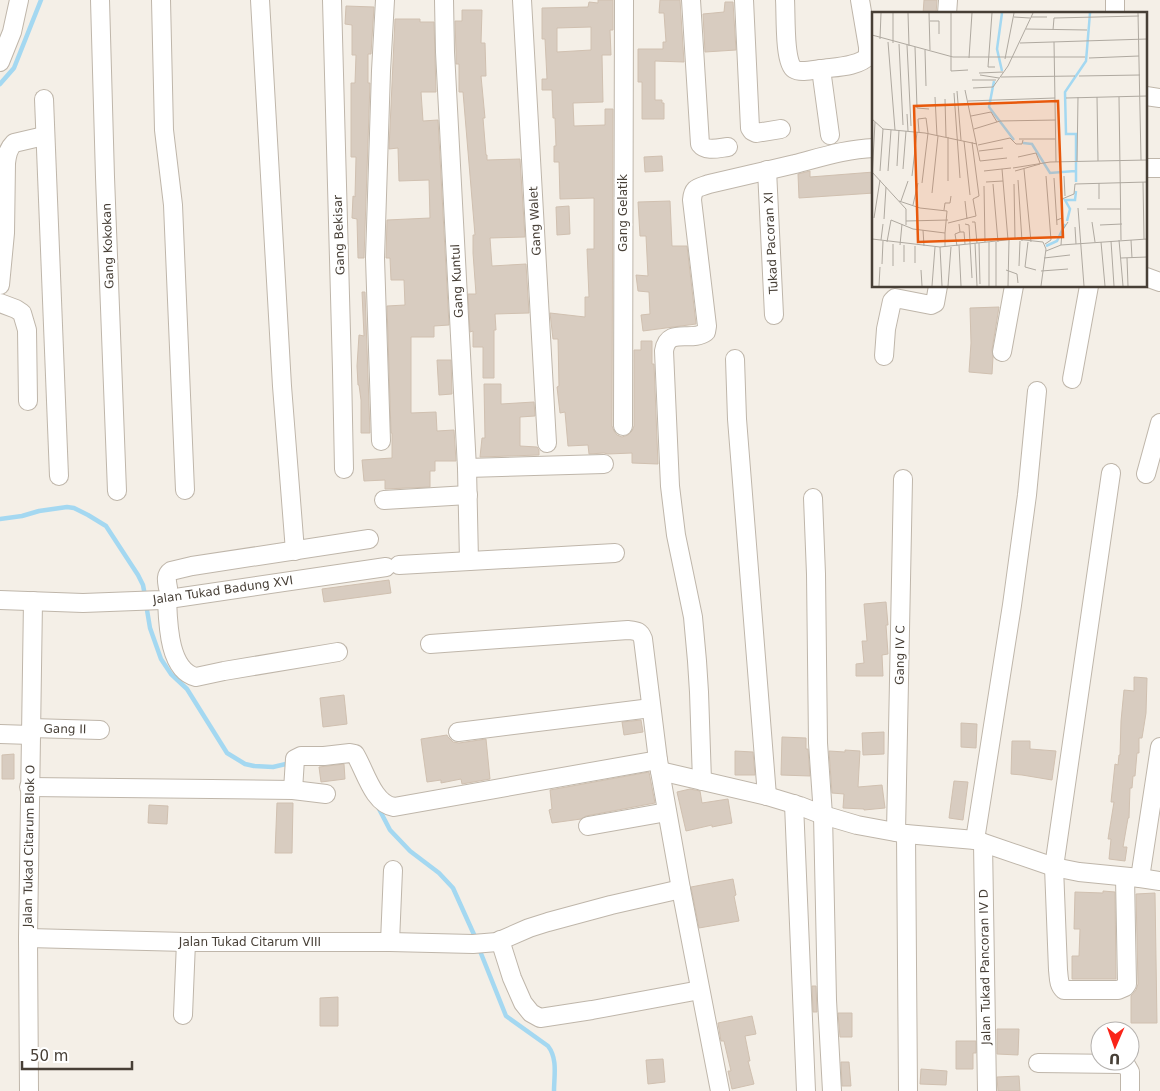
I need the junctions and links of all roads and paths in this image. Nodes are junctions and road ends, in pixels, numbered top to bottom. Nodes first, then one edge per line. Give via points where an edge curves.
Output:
1 (19, 0) edge
2 (100, 0) edge
3 (161, 0) edge
4 (260, 0) edge
5 (332, 0) edge
6 (385, 0) edge
7 (444, 0) edge
8 (522, 0) edge
9 (624, 0) edge
10 (691, 0) edge
11 (744, 0) edge
12 (785, 0) edge
13 (860, 0) edge
14 (0, 62) edge
15 (821, 68) junction
16 (44, 99) dead end
17 (781, 129) dead end
18 (830, 135) dead end
19 (44, 136) junction
20 (728, 147) dead end
21 (872, 148) edge
22 (767, 170) junction
23 (1148, 278) edge
24 (1160, 282) edge
25 (0, 284) edge
26 (938, 288) edge
27 (1014, 288) edge
28 (1089, 288) edge
29 (0, 303) edge
30 (774, 315) dead end
31 (1002, 352) dead end
32 (884, 356) dead end
33 (735, 359) dead end
34 (1072, 379) dead end
35 (1037, 391) dead end
36 (28, 401) dead end
37 (1160, 423) edge
38 (623, 426) dead end
39 (381, 441) dead end
40 (547, 443) dead end
41 (604, 464) dead end
42 (467, 468) junction
43 (344, 470) dead end
44 (1111, 473) dead end
45 (1146, 474) dead end
46 (58, 476) dead end
47 (903, 478) dead end
48 (185, 490) dead end
49 (117, 491) dead end
50 (468, 495) junction
51 (813, 498) dead end
52 (384, 500) dead end
53 (369, 539) dead end
54 (295, 551) junction
55 (615, 553) dead end
56 (469, 561) junction
57 (165, 596) junction
58 (0, 600) edge
59 (33, 601) junction
60 (430, 644) dead end
61 (338, 652) dead end
62 (651, 708) junction
63 (100, 730) dead end
64 (31, 731) junction
65 (458, 732) dead end
66 (0, 734) edge
67 (1160, 747) edge
68 (659, 765) junction
69 (702, 781) junction
70 (293, 784) junction
71 (30, 787) junction
72 (326, 794) dead end
73 (767, 796) junction
74 (794, 804) junction
75 (667, 812) junction
76 (823, 815) junction
77 (588, 826) dead end
78 (901, 833) junction
79 (979, 842) junction
80 (1054, 867) junction
81 (393, 870) dead end
82 (1133, 877) junction
83 (1160, 881) edge
84 (681, 889) junction
85 (28, 938) junction
86 (499, 941) junction
87 (186, 942) junction
88 (390, 942) junction
89 (700, 990) junction
90 (183, 1015) dead end
91 (1038, 1063) dead end
92 (29, 1091) edge
93 (720, 1091) edge
94 (806, 1091) edge
95 (832, 1091) edge
96 (908, 1091) edge
97 (987, 1091) edge
98 (1130, 1091) edge

1 - 14 street via 12,32
2 - 49 street, Gang Kokokan
3 - 48 street via 164,130 173,204
4 - 54 street via 282,386
5 - 43 street, Gang Bekisar
6 - 39 street via 375,258
7 - 42 street, Gang Kuntul
8 - 40 street, Gang Walet
9 - 38 street, Gang Gelatik
10 - 20 street via 700,144 707,149
11 - 17 street via 750,128 756,132
12 - 15 street via 790,65 794,70 802,71
13 - 15 street via 868,56 857,64
15 - 18 street
16 - 19 street
19 - 25 street via 14,143 8,152
19 - 46 street
21 - 22 street via 833,153
22 - 30 street, Tukad Pacoran XI
22 - 69 street via 696,188 693,193 706,332 669,339 664,351 670,486 676,535 693,617 700,692
23 - 24 street
26 - 32 street via 935,303 931,305 892,300
27 - 31 street
28 - 34 street
29 - 36 street via 22,313 27,330
33 - 73 street
35 - 79 street, Jalan Tukad Pancoran IV D via 1027,495
37 - 45 street
41 - 42 street
42 - 50 street, Gang Kuntul
44 - 80 street
47 - 78 street, Gang IV C
50 - 52 street
50 - 56 street, Gang Kuntul
51 - 76 street via 818,743
53 - 54 street
54 - 57 street via 168,572
55 - 56 street, Jalan Tukad Badung XVI
56 - 57 street, Jalan Tukad Badung XVI via 392,566
57 - 59 street, Jalan Tukad Badung XVI via 83,603
57 - 61 street via 170,642 180,664 192,676
58 - 59 street, Jalan Tukad Badung XVI
59 - 64 street, Jalan Tukad Citarum Blok O
60 - 62 street via 637,630 643,639
62 - 65 street
62 - 68 street
63 - 64 street, Gang II
64 - 66 street, Gang II
64 - 71 street, Jalan Tukad Citarum Blok O
67 - 82 street
68 - 69 street
68 - 70 street via 394,807 385,804 374,792 355,754 301,756 295,759
68 - 75 street
69 - 73 street
70 - 71 street
70 - 72 street
71 - 85 street, Jalan Tukad Citarum Blok O
73 - 74 street
74 - 76 street
74 - 94 street
75 - 77 street
75 - 84 street
76 - 78 street
76 - 95 street
78 - 79 street
78 - 96 street, Gang IV C
79 - 80 street
79 - 97 street, Jalan Tukad Pancoran IV D
80 - 82 street
80 - 82 street via 1058,970 1064,990 1125,988
81 - 88 street
82 - 83 street
84 - 86 street, Jalan Tukad Citarum VIII via 548,922
84 - 89 street
85 - 87 street, Jalan Tukad Citarum VIII
85 - 92 street, Jalan Tukad Citarum Blok O
86 - 88 street, Jalan Tukad Citarum VIII via 473,944
86 - 89 street via 523,1004 531,1014 540,1018
87 - 88 street, Jalan Tukad Citarum VIII
87 - 90 street
89 - 93 street
91 - 98 street via 1126,1065 1130,1072

